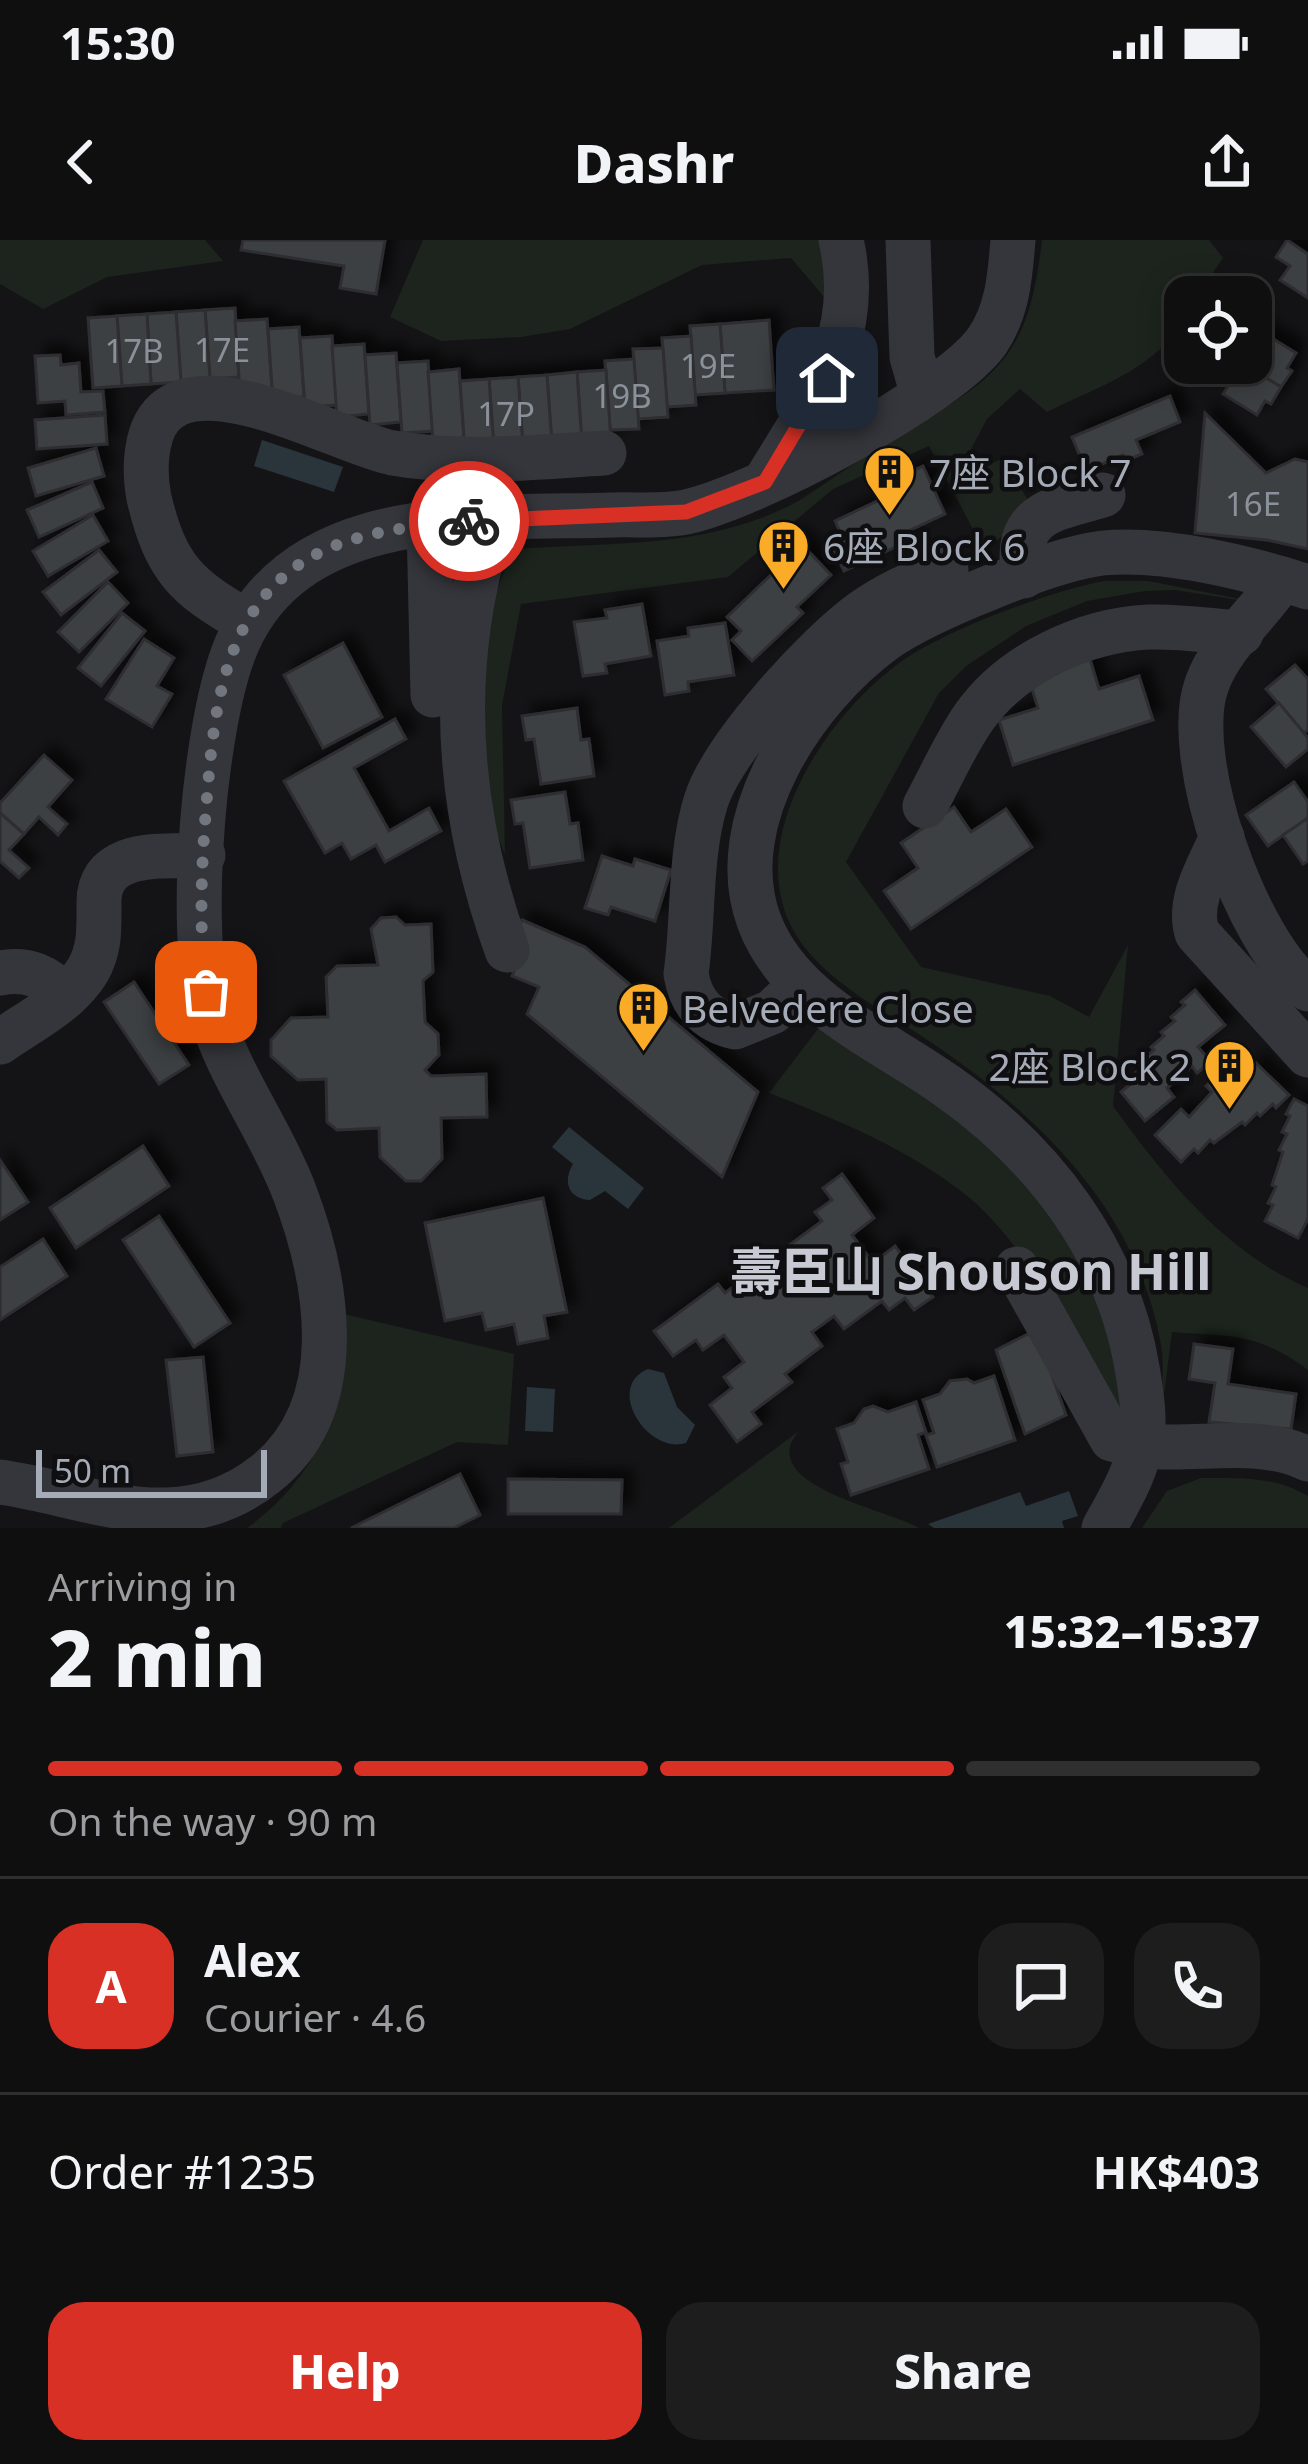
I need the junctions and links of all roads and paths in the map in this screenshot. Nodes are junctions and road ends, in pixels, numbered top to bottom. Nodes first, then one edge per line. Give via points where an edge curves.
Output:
1 (841, 240) edge
2 (1013, 240) edge
3 (908, 241) edge
4 (923, 395) junction
5 (604, 453) dead end
6 (765, 482) junction
7 (1103, 495) dead end
8 (494, 519) junction
9 (429, 525) junction
10 (946, 570) dead end
11 (1024, 576) junction
12 (1295, 583) edge
13 (247, 622) junction
14 (1241, 633) junction
15 (433, 695) dead end
16 (925, 806) dead end
17 (1222, 837) junction
18 (202, 855) junction
19 (507, 950) dead end
20 (0, 973) edge
21 (801, 985) junction
22 (1308, 988) edge
23 (65, 997) junction
24 (0, 1042) edge
25 (1308, 1054) edge
26 (1017, 1269) dead end
27 (1140, 1448) junction
28 (1308, 1459) edge
29 (0, 1481) edge
30 (193, 1518) edge
31 (1104, 1528) edge

1 - 6 street via 848,304 838,353
2 - 4 street via 995,327 971,359
3 - 4 street via 912,357
4 - 6 street
5 - 13 street via 437,459 387,452 254,404 201,396 177,404 152,429 147,451 155,524 174,568
6 - 8 street via 686,512
7 - 11 street via 1038,518 1023,537
8 - 9 street
8 - 19 street via 469,619 461,728 470,817
9 - 13 street via 349,540 311,557 267,592
9 - 15 street
10 - 21 street via 840,630 735,744 713,782 700,827 688,988 702,1011 735,1027 772,1012
11 - 12 street via 1126,552
11 - 21 street via 888,637 840,682 783,756 755,823 749,882 761,928
12 - 14 street
13 - 18 street via 214,721
14 - 16 street via 1117,631 1037,661 974,716
14 - 17 street via 1216,663 1199,717
17 - 22 street via 1262,932 1281,965
17 - 25 street via 1196,897 1197,933
18 - 23 street via 130,859 110,871 100,889 93,960
18 - 30 street via 206,992 220,1045 279,1155 309,1234 324,1358 314,1407 290,1451 254,1484
20 - 23 street via 43,977
21 - 27 street via 973,1105 1054,1183 1095,1246 1124,1314 1141,1396
23 - 24 street
26 - 27 street via 1112,1439
27 - 28 street via 1251,1446
27 - 31 street
29 - 30 street

